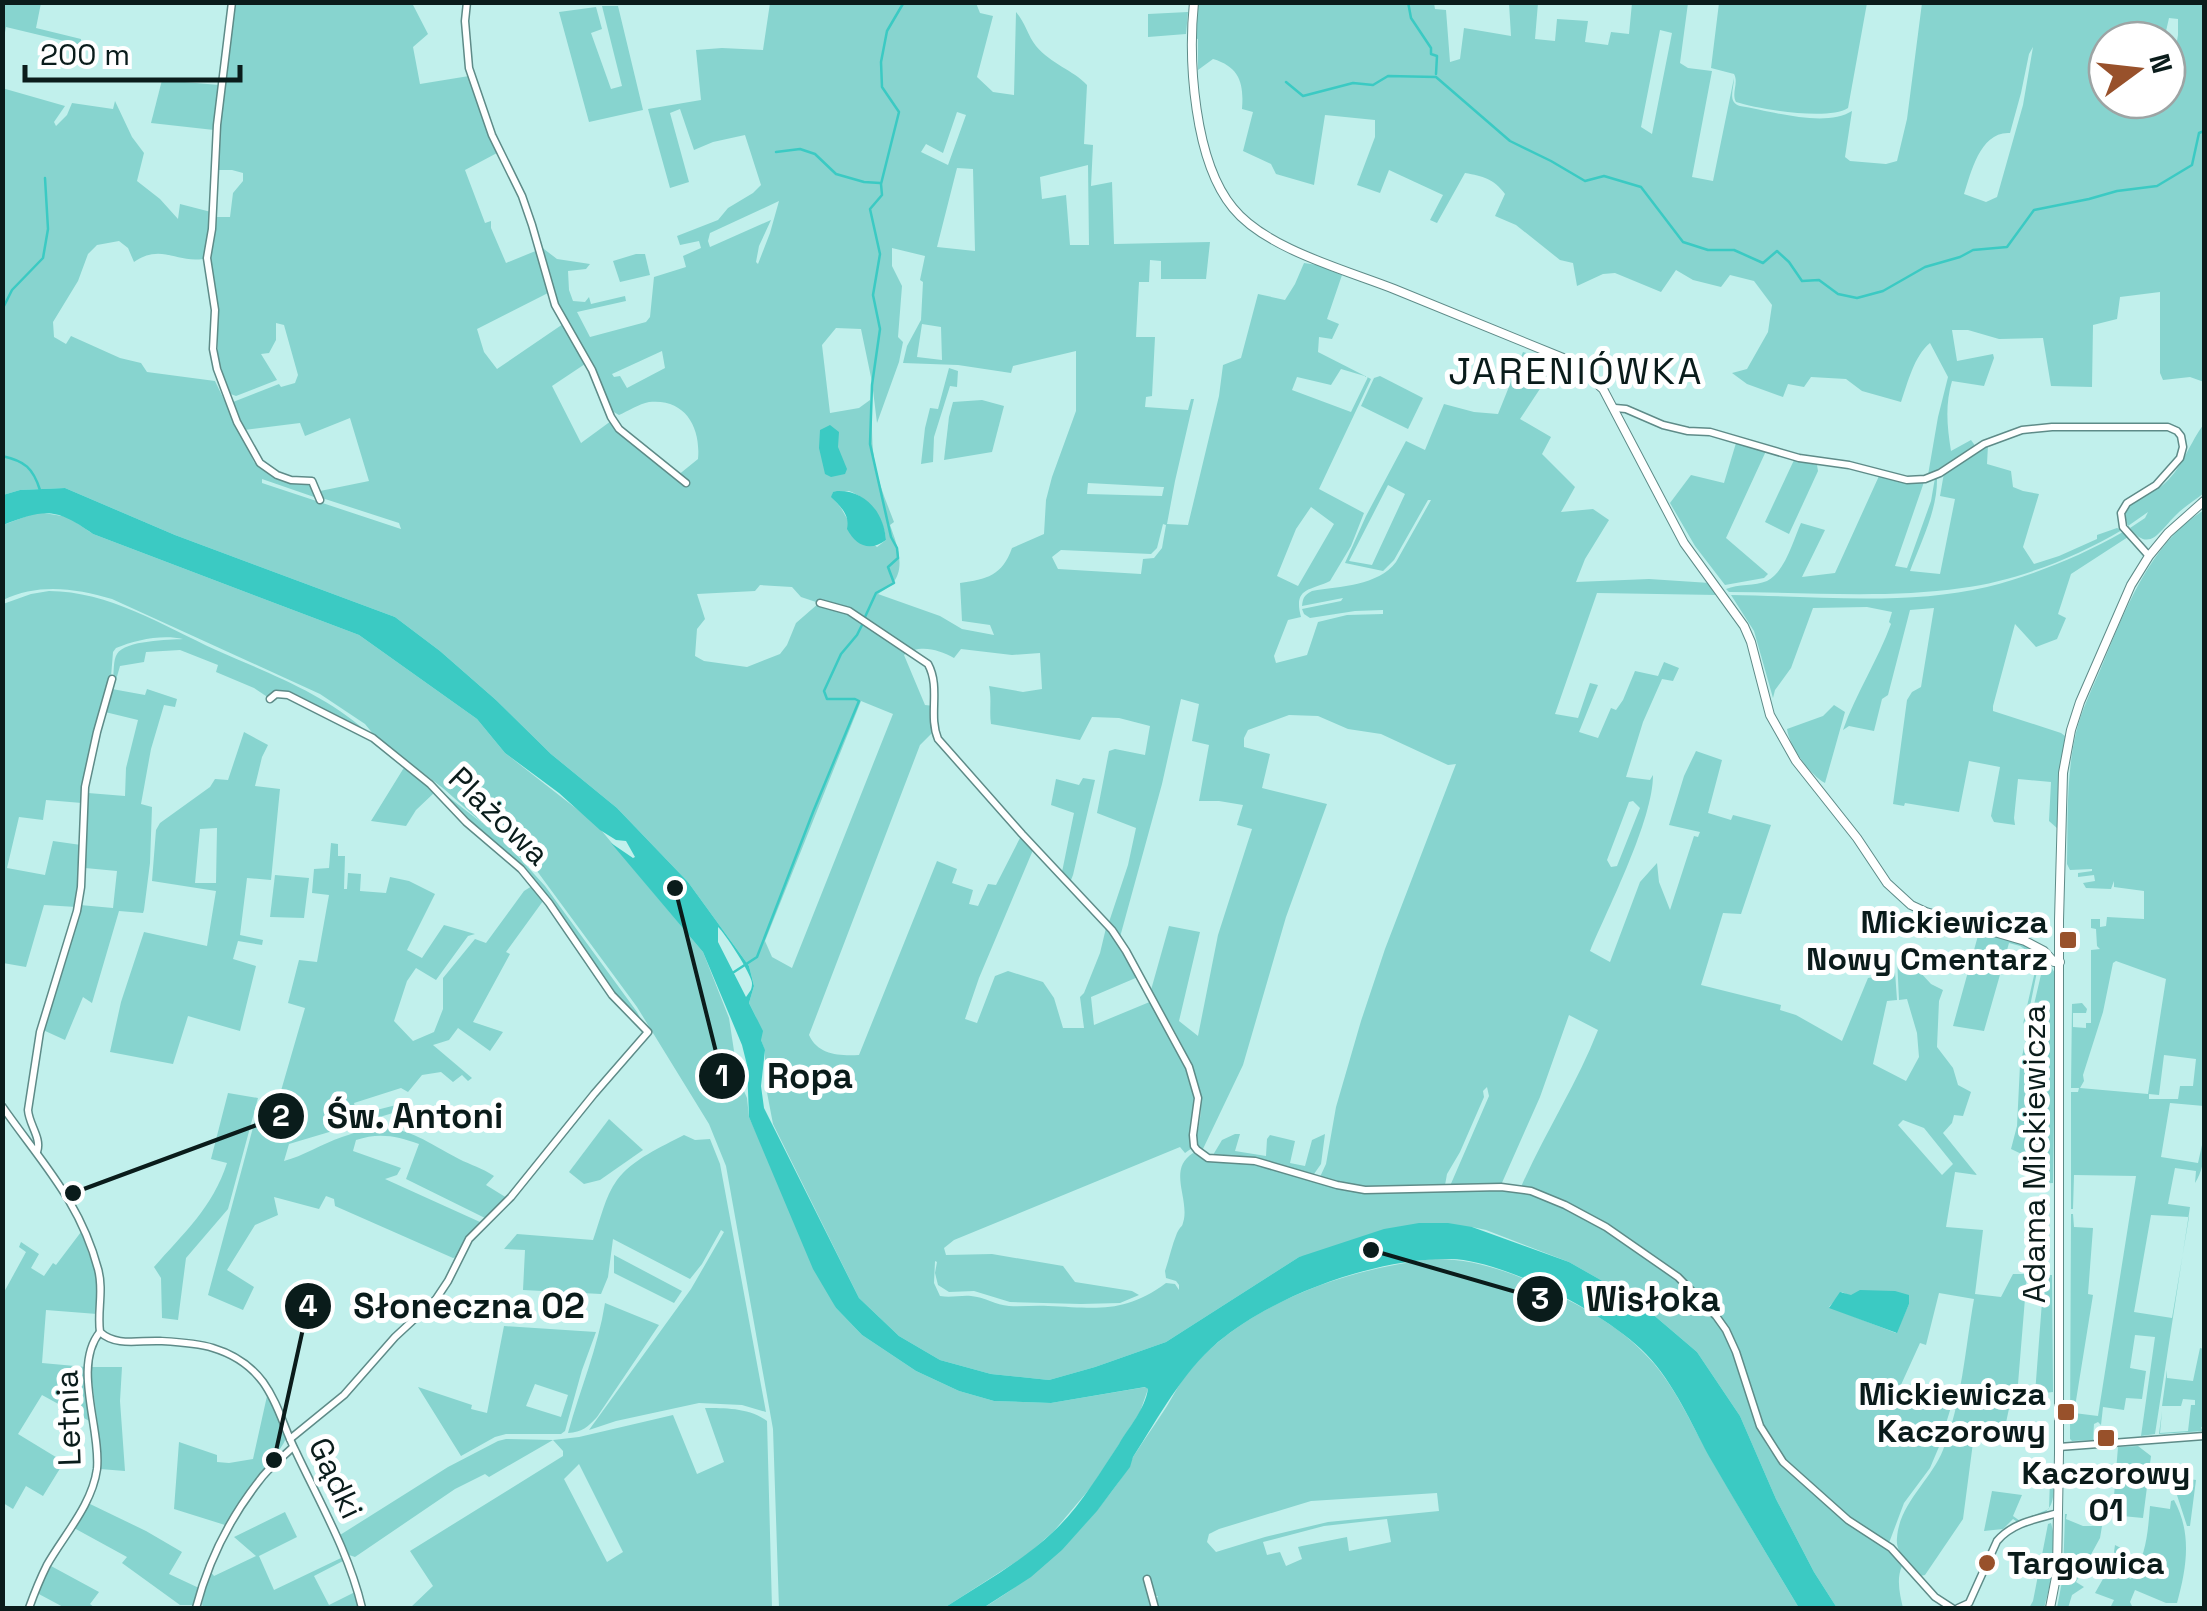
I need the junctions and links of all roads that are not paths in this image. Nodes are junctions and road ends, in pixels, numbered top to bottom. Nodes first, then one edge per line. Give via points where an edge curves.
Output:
1 (232, 2) edge
2 (467, 2) edge
3 (1194, 2) edge
4 (1615, 408) junction
5 (686, 483) dead end
6 (320, 500) dead end
7 (2204, 501) edge
8 (2149, 556) junction
9 (820, 603) dead end
10 (112, 679) dead end
11 (270, 699) dead end
12 (2060, 962) junction
13 (2, 1106) edge
14 (37, 1152) junction
15 (100, 1332) junction
16 (2204, 1436) edge
17 (291, 1443) junction
18 (2059, 1447) junction
19 (2058, 1512) junction
20 (1147, 1579) dead end
21 (29, 1608) edge
22 (196, 1608) edge
23 (362, 1608) edge
24 (1154, 1608) edge
25 (1955, 1608) edge
26 (2050, 1608) edge

1 - 6 street via 208,258 213,349 260,463 276,475 312,481
2 - 5 street via 469,68 522,196 554,306 619,429
3 - 4 street via 1196,103 1212,172 1236,212 1298,253 1563,358 1594,379
4 - 8 street via 1663,425 1907,480 1940,473 1984,444 2022,430 2168,427 2180,436 2180,458 2156,486 2127,502 2122,514
4 - 12 street via 1684,543 1744,626 1782,737 1887,883 1926,912 2025,940
7 - 8 street, Adama Mickiewicza
8 - 12 street, Adama Mickiewicza via 2108,635 2071,730 2063,774
9 - 25 street via 860,618 928,664 938,739 1112,930 1190,1067 1198,1098 1197,1150 1208,1158 1254,1161 1358,1189 1531,1191 1606,1228 1678,1277 1716,1316 1736,1352 1760,1426 1783,1462 1890,1548 1934,1597
10 - 14 street via 85,787 77,911 34,1062 28,1118
11 - 17 street, Plażowa via 288,695 373,738 430,784 520,869 612,996 648,1032 469,1239 436,1299
12 - 18 street, Adama Mickiewicza
13 - 14 street
14 - 15 street via 73,1204 98,1268
15 - 17 street, Gądki via 113,1340 201,1345 239,1359 263,1382
15 - 21 street, Letnia via 88,1372 94,1481
16 - 18 street
17 - 22 street via 228,1528
17 - 23 street, Gądki via 349,1562
18 - 19 street, Adama Mickiewicza
19 - 25 street via 2000,1536 1969,1604
19 - 26 street, Adama Mickiewicza
20 - 24 street

